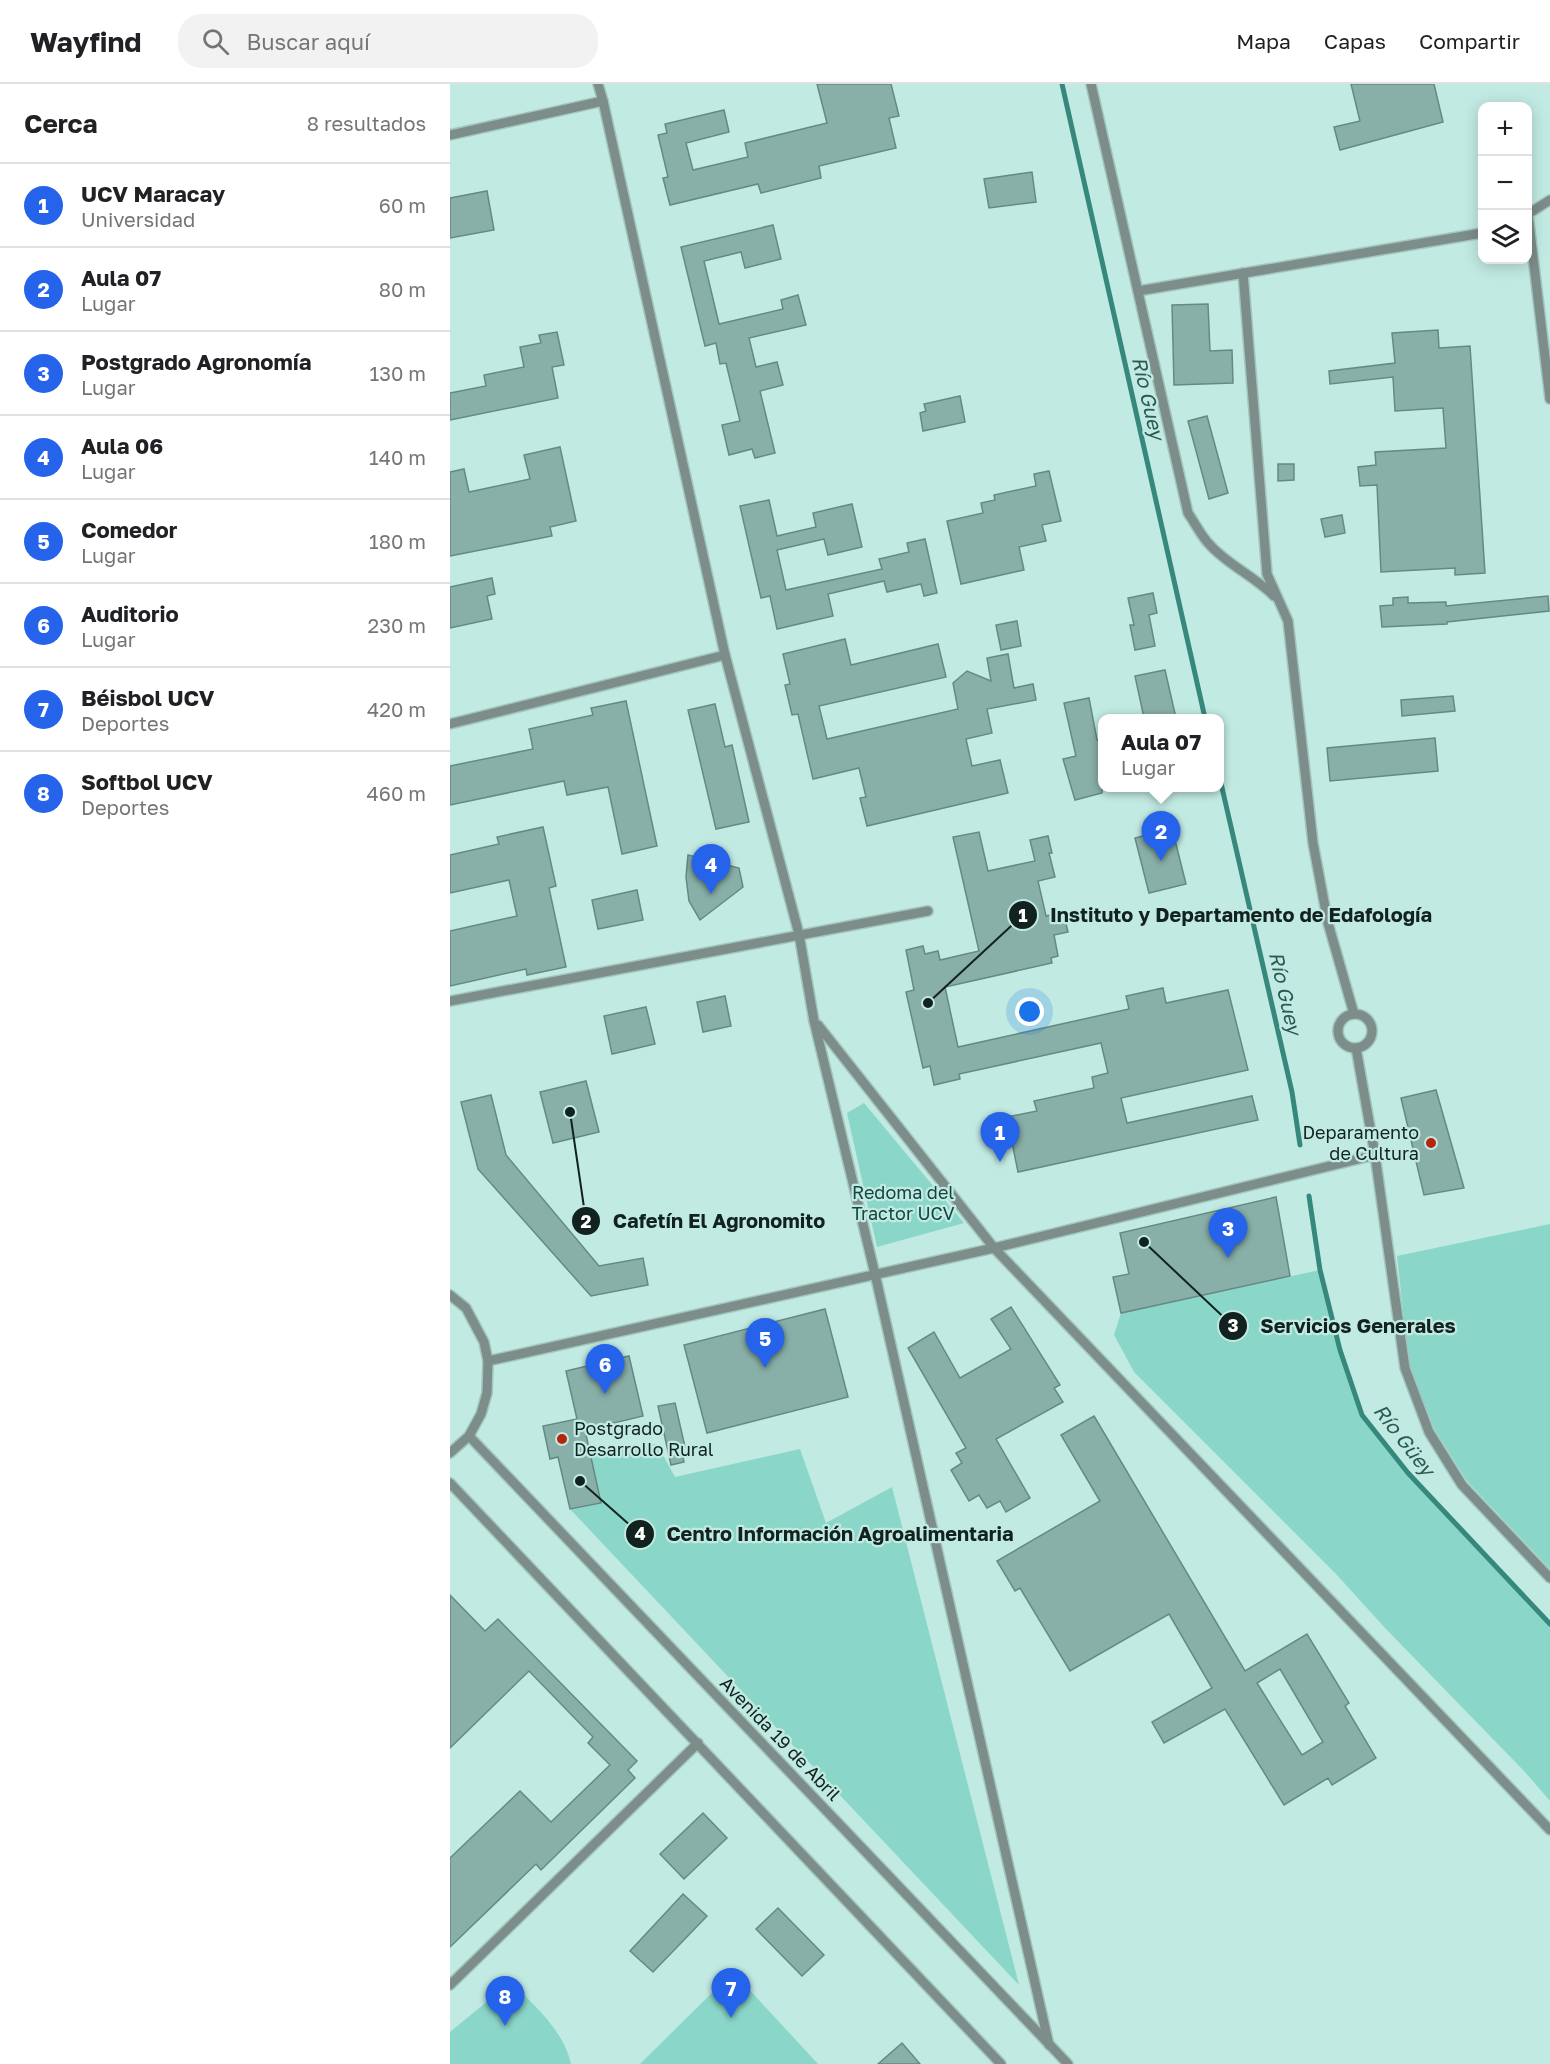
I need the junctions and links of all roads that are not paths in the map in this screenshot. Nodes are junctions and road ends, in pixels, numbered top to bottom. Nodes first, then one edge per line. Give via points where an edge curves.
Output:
1 (597, 84) edge
2 (1091, 84) edge
3 (603, 101) junction
4 (450, 135) edge
5 (1550, 200) edge
6 (1532, 211) edge
7 (1478, 234) edge
8 (1532, 254) edge
9 (1243, 273) junction
10 (1138, 291) junction
11 (1550, 399) edge
12 (1278, 600) junction
13 (725, 656) junction
14 (450, 724) edge
15 (928, 910) dead end
16 (800, 934) junction
17 (450, 1001) edge
18 (1354, 1014) junction
19 (814, 1021) junction
20 (1356, 1048) junction
21 (1375, 1155) junction
22 (994, 1248) junction
23 (875, 1274) junction
24 (450, 1295) edge
25 (488, 1361) junction
26 (469, 1436) junction
27 (450, 1453) edge
28 (450, 1483) edge
29 (1550, 1578) edge
30 (698, 1743) junction
31 (1550, 1830) edge
32 (450, 1985) edge
33 (1049, 2044) junction
34 (1001, 2064) edge
35 (1068, 2064) edge

1 - 3 lane
2 - 10 lane
3 - 4 lane
3 - 13 lane
5 - 6 lane
7 - 9 lane
8 - 11 lane
9 - 10 lane
9 - 12 lane via 1267,574
10 - 12 lane via 1188,513 1209,544
12 - 18 lane via 1288,621 1312,843 1328,923
13 - 14 lane
13 - 16 lane
15 - 16 lane
16 - 17 lane
16 - 19 lane
18 - 20 lane via 1342,1020 1338,1032 1344,1043
18 - 20 lane via 1367,1018 1372,1030 1368,1042
19 - 22 lane
19 - 23 lane
20 - 21 lane
21 - 22 lane
21 - 29 lane via 1405,1368 1429,1432 1462,1485
22 - 23 lane
22 - 31 lane
23 - 25 lane
23 - 33 lane
24 - 25 lane via 466,1308 484,1342
25 - 26 lane via 487,1393
26 - 27 lane
26 - 33 lane, Avenida 19 de Abril
28 - 30 lane
30 - 32 lane
30 - 34 lane
33 - 35 lane, Avenida 19 de Abril

